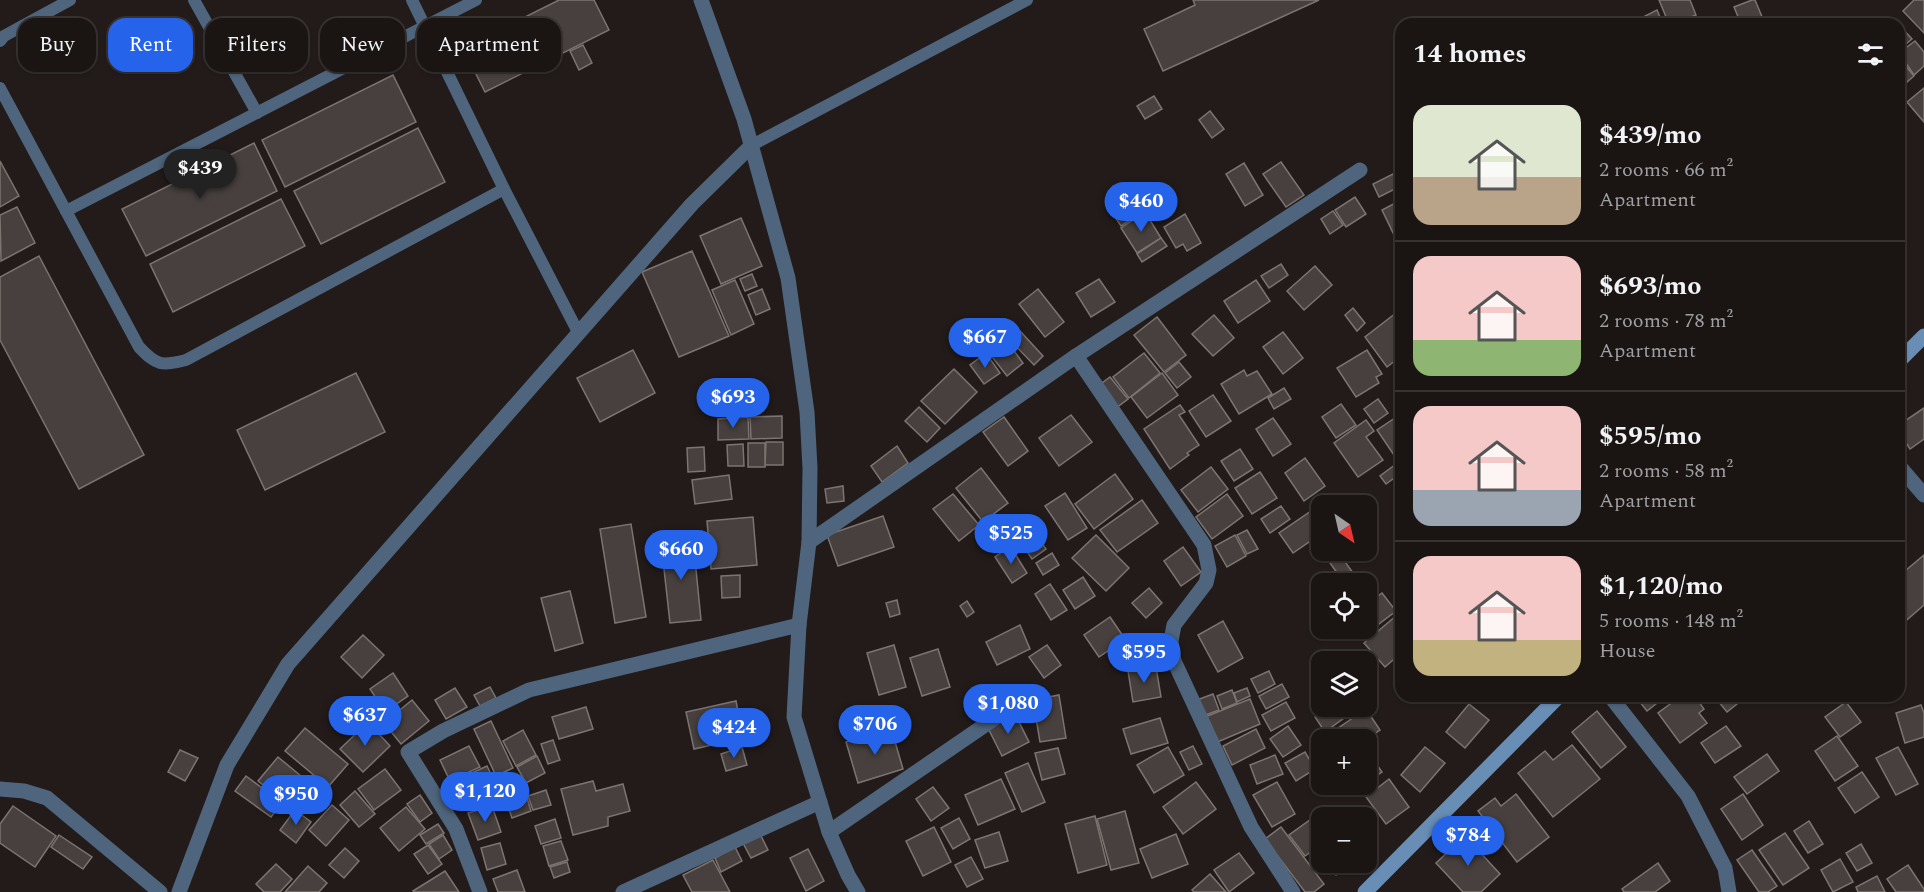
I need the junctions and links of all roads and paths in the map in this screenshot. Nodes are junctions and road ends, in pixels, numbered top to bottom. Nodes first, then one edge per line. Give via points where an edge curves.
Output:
1 (70, 0) edge
2 (194, 0) edge
3 (412, 0) edge
4 (477, 0) edge
5 (702, 0) edge
6 (1028, 0) edge
7 (420, 18) edge
8 (440, 18) edge
9 (417, 30) edge
10 (0, 41) edge
11 (447, 72) edge
12 (0, 88) edge
13 (256, 113) junction
14 (752, 146) junction
15 (1360, 171) dead end
16 (504, 189) junction
17 (66, 211) junction
18 (579, 334) junction
19 (1924, 336) edge
20 (1905, 355) edge
21 (1076, 356) junction
22 (1905, 473) edge
23 (1924, 495) edge
24 (809, 542) junction
25 (799, 625) junction
26 (1033, 692) dead end
27 (1553, 702) edge
28 (1615, 702) edge
29 (0, 789) edge
30 (820, 802) junction
31 (829, 832) junction
32 (160, 892) edge
33 (179, 892) edge
34 (480, 892) edge
35 (623, 892) edge
36 (858, 892) edge
37 (1293, 892) edge
38 (1365, 892) edge
39 (1729, 892) edge

1 - 10 lane
2 - 13 lane
3 - 7 lane
4 - 8 lane
5 - 14 street
6 - 14 lane
9 - 13 lane
11 - 16 lane
12 - 17 lane
13 - 17 lane
14 - 18 street via 692,204
14 - 24 street via 789,278 807,412
15 - 21 street
16 - 17 lane via 186,360 168,364 153,361 139,347
16 - 18 lane
18 - 33 street via 288,664 227,765
19 - 20 street
21 - 24 street
21 - 37 street via 1204,545 1209,570 1206,583 1174,625 1174,661 1251,827
22 - 23 street
24 - 25 street
25 - 30 street via 794,717
25 - 34 street via 529,690 408,752 456,829
26 - 31 street
27 - 38 street
28 - 39 street via 1688,796 1725,868
29 - 32 street via 47,798
30 - 31 street
30 - 35 street
31 - 36 street

